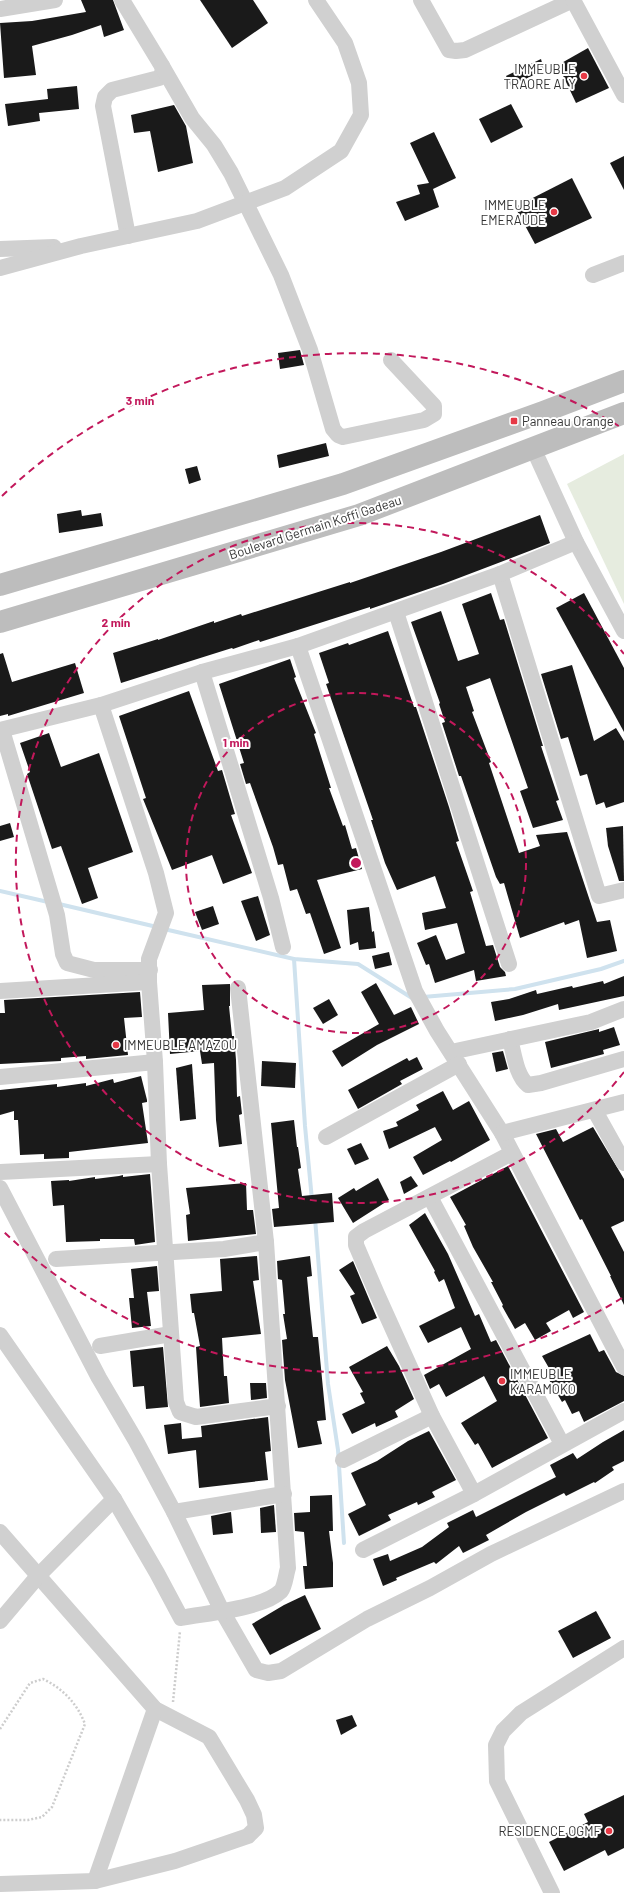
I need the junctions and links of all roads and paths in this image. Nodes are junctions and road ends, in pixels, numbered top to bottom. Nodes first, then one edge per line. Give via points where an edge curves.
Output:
1 (55, 0) edge
2 (122, 0) edge
3 (316, 0) edge
4 (421, 0) edge
5 (573, 0) edge
6 (0, 10) edge
7 (162, 66) junction
8 (624, 95) edge
9 (245, 203) junction
10 (128, 236) junction
11 (81, 246) junction
12 (0, 249) edge
13 (624, 263) edge
14 (0, 268) edge
15 (593, 275) dead end
16 (391, 360) dead end
17 (624, 381) edge
18 (624, 414) edge
19 (533, 448) junction
20 (576, 542) junction
21 (500, 574) junction
22 (0, 585) edge
23 (396, 612) junction
24 (0, 622) edge
25 (624, 631) edge
26 (298, 646) junction
27 (202, 672) junction
28 (101, 705) junction
29 (1, 730) edge
30 (624, 890) edge
31 (283, 947) dead end
32 (509, 964) dead end
33 (149, 970) junction
34 (238, 988) dead end
35 (0, 991) edge
36 (624, 1009) edge
37 (510, 1039) junction
38 (455, 1058) junction
39 (624, 1059) edge
40 (155, 1062) junction
41 (0, 1077) edge
42 (624, 1102) edge
43 (595, 1111) junction
44 (502, 1133) junction
45 (326, 1137) dead end
46 (512, 1153) junction
47 (624, 1163) edge
48 (159, 1164) junction
49 (0, 1172) edge
50 (0, 1188) edge
51 (430, 1197) junction
52 (266, 1242) junction
53 (166, 1252) junction
54 (56, 1259) dead end
55 (171, 1334) junction
56 (0, 1335) edge
57 (100, 1346) dead end
58 (624, 1367) edge
59 (278, 1406) junction
60 (624, 1411) edge
61 (432, 1416) junction
62 (562, 1444) junction
63 (344, 1460) dead end
64 (624, 1491) edge
65 (284, 1494) junction
66 (474, 1494) junction
67 (114, 1499) junction
68 (174, 1512) junction
69 (0, 1532) edge
70 (364, 1550) dead end
71 (38, 1576) junction
72 (222, 1611) junction
73 (1, 1617) edge
74 (181, 1618) junction
75 (624, 1648) edge
76 (155, 1709) junction
77 (172, 1716) junction
78 (0, 1729) edge
79 (0, 1820) edge
80 (95, 1881) junction
81 (0, 1884) edge
82 (552, 1893) edge

1 - 6 street
2 - 7 street
3 - 9 street via 345,43 359,84 361,115 341,151 285,188
4 - 5 street via 449,50 456,51 465,50
5 - 8 street
7 - 9 street via 192,118 214,145 231,173
7 - 10 street via 163,72 159,78 112,90 105,97 103,106
9 - 10 street via 197,221
9 - 16 street via 281,275 310,350 338,435 343,437 417,421 434,414 434,406
10 - 11 street
11 - 12 street
11 - 14 street
13 - 15 street
17 - 22 main road via 343,484
18 - 19 main road, Boulevard Germain Koffi Gadeau
19 - 20 street
19 - 24 main road, Boulevard Germain Koffi Gadeau via 359,515
20 - 21 street
20 - 25 street
21 - 23 street
21 - 30 street via 599,896
23 - 26 street
23 - 32 street
26 - 27 street
26 - 38 street via 415,991
27 - 28 street
27 - 31 street
28 - 29 street
28 - 33 street via 156,874 166,913
29 - 33 street via 57,915 63,954 67,963 94,970
33 - 35 street
33 - 40 street
34 - 52 street
36 - 37 street via 591,1022
37 - 38 street
37 - 39 street via 520,1074 528,1085
38 - 44 street
38 - 45 street
40 - 41 street
40 - 48 street
42 - 43 street
43 - 44 street
43 - 47 street
44 - 46 street
46 - 51 street
46 - 58 street
48 - 49 street
48 - 53 street
50 - 68 street via 99,1378
51 - 61 street via 364,1231 356,1237 356,1244
51 - 62 street
52 - 53 street via 224,1249
52 - 59 street
53 - 54 street
53 - 55 street
55 - 57 street
55 - 59 street via 176,1402 180,1412 196,1417
56 - 67 street
59 - 65 street
60 - 62 street
61 - 63 street
61 - 66 street
62 - 66 street
64 - 72 street via 492,1554 367,1619 281,1671 268,1673 256,1670
65 - 68 street
65 - 72 street via 288,1568 282,1590 273,1597 255,1604
66 - 70 street
67 - 71 street
67 - 74 street
68 - 72 street
69 - 71 street
71 - 73 street
71 - 76 street
72 - 74 street
74 - 77 path
75 - 82 street via 521,1713 503,1731 496,1746 497,1781
76 - 77 street
76 - 80 street
77 - 80 street via 209,1737 247,1800 254,1815 256,1828 248,1836 175,1861
78 - 79 path via 30,1683 43,1679 64,1692 80,1711 84,1724 52,1807 42,1817
80 - 81 street

